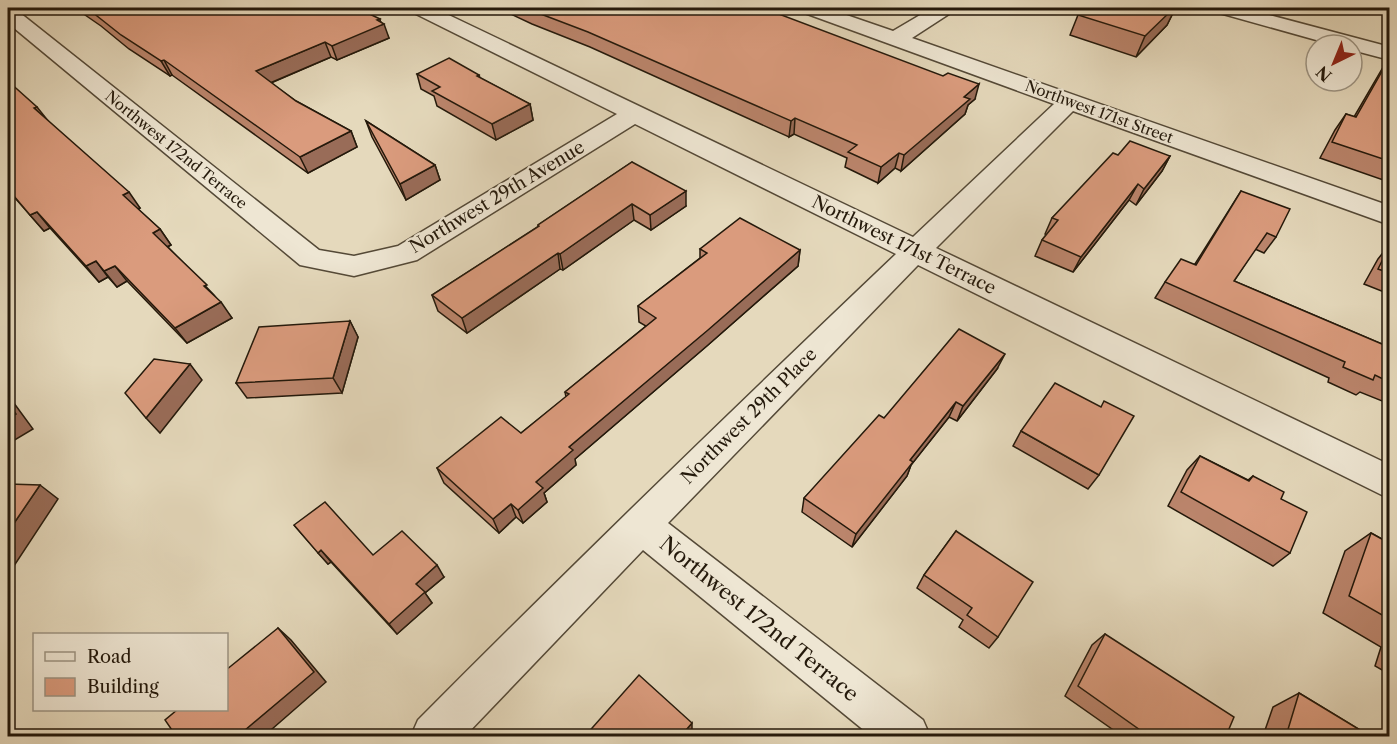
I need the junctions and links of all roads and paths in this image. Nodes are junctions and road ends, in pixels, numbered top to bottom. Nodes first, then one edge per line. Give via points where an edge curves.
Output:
1 (419, 8) edge
2 (809, 8) edge
3 (945, 8) edge
4 (1222, 8) edge
5 (8, 13) edge
6 (895, 39) junction
7 (1389, 54) edge
8 (1070, 101) junction
9 (634, 114) junction
10 (1389, 216) edge
11 (915, 250) junction
12 (354, 266) joint
13 (1389, 483) edge
14 (640, 524) junction
15 (434, 736) edge
16 (907, 736) edge

1 - 9 street, Northwest 171st Terrace
2 - 6 street, Northwest 171st Street
3 - 6 street
4 - 7 street
5 - 12 street, Northwest 172nd Terrace via 310,258
6 - 8 street, Northwest 171st Street
8 - 10 street, Northwest 171st Street
8 - 11 street, Northwest 29th Place
9 - 11 street, Northwest 171st Terrace
9 - 12 street, Northwest 29th Avenue via 407,253
11 - 13 street, Northwest 171st Terrace
11 - 14 street, Northwest 29th Place
14 - 15 street, Northwest 29th Place
14 - 16 street, Northwest 172nd Terrace

